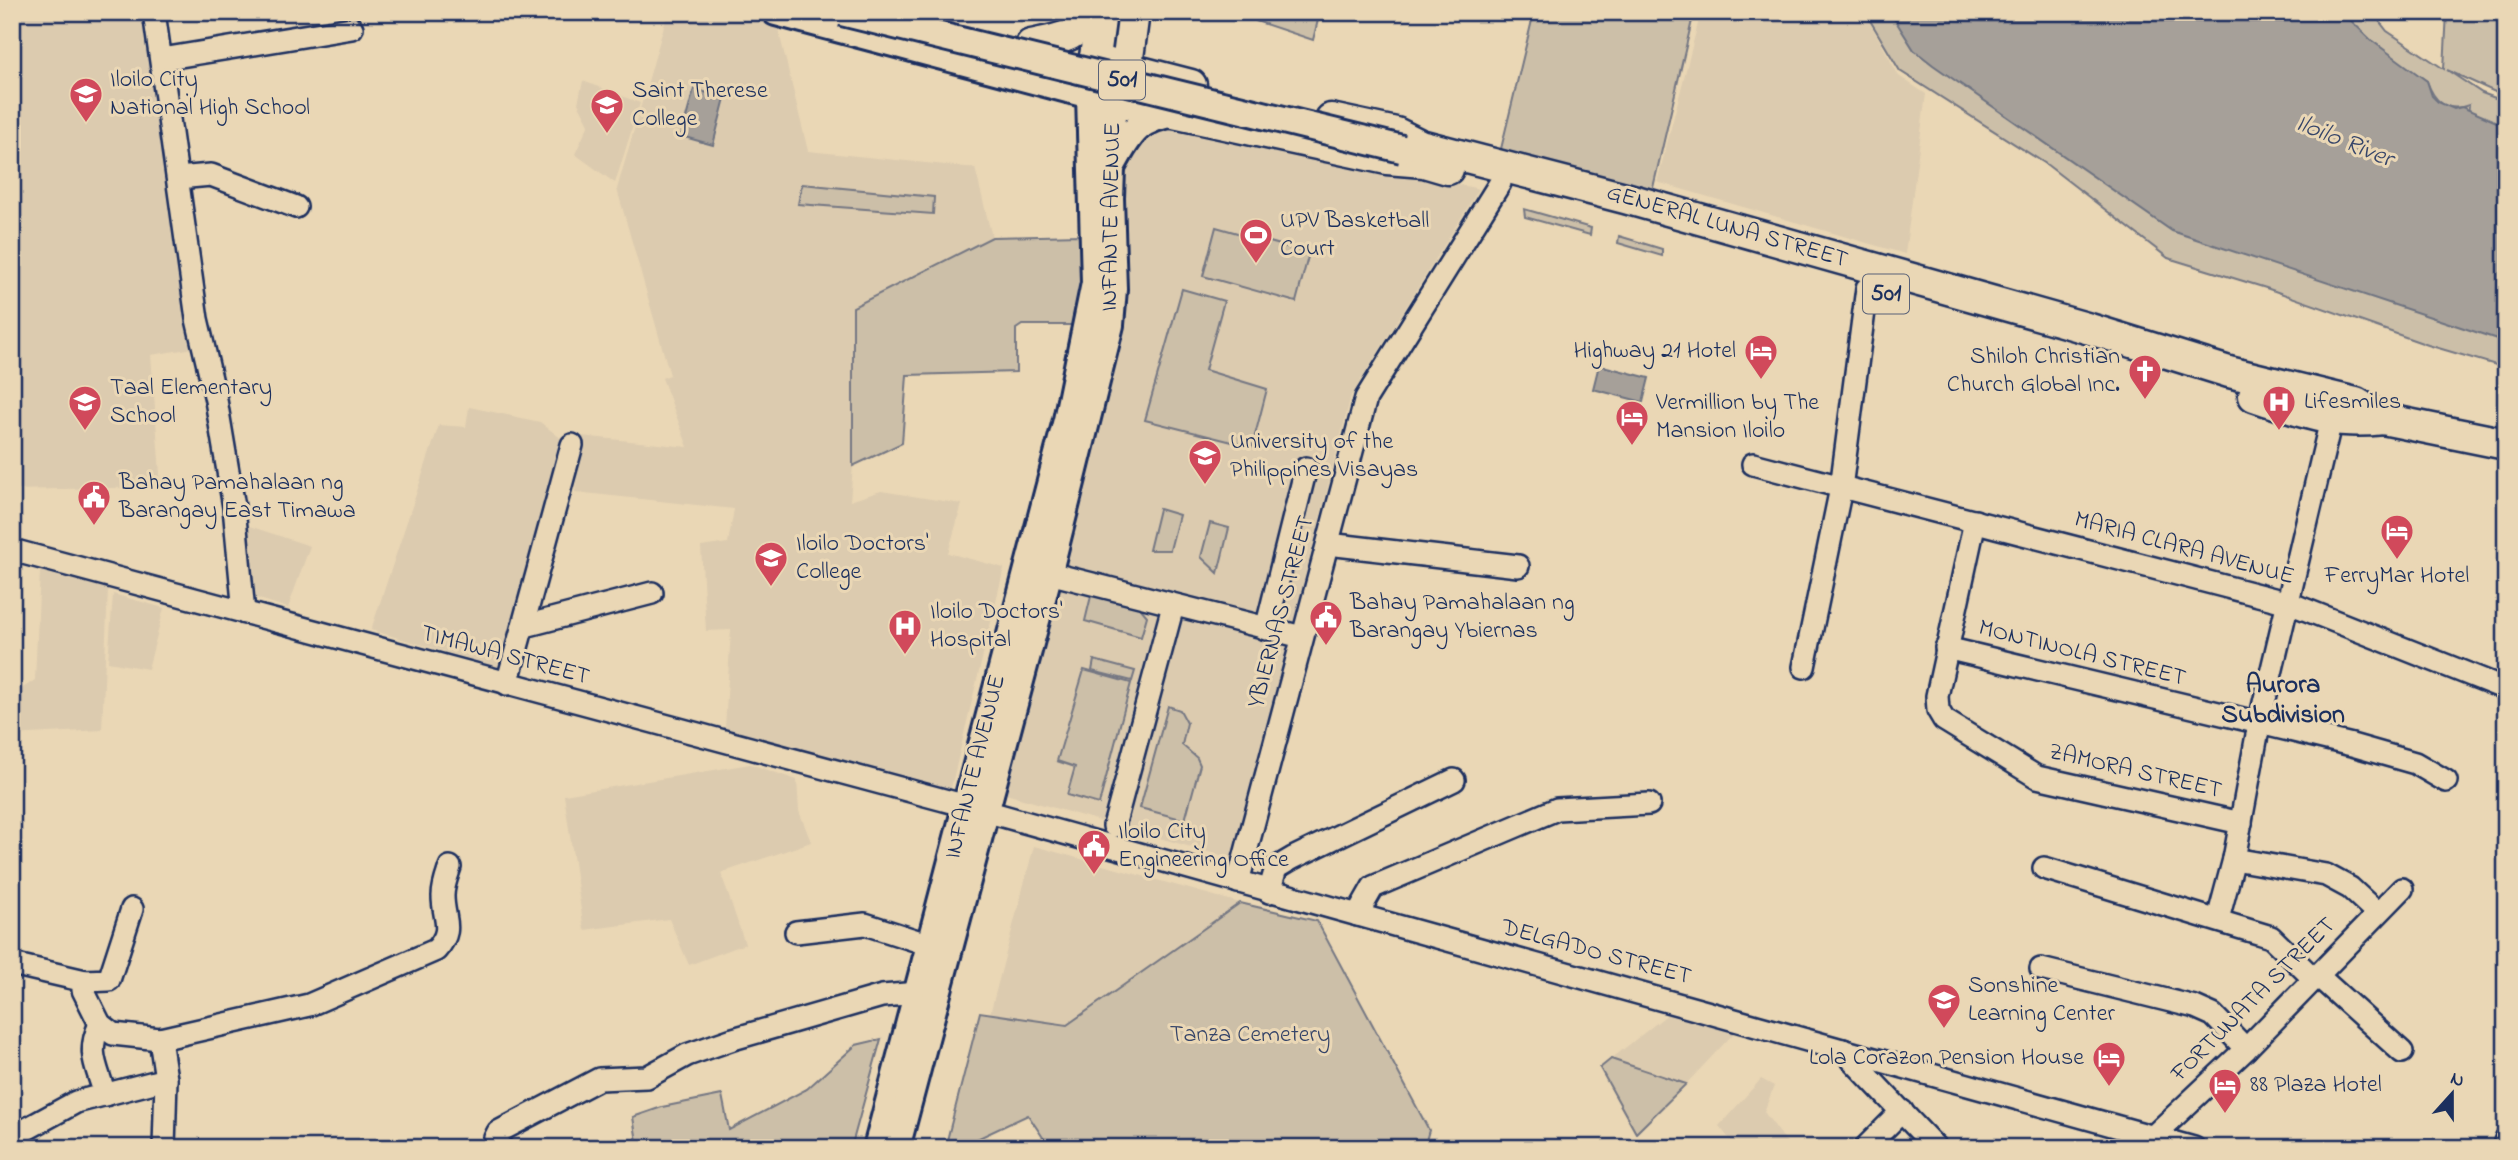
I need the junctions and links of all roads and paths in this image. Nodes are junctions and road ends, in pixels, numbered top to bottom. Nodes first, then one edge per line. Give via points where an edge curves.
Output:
1 (154, 12) edge
2 (776, 12) edge
3 (842, 12) edge
4 (890, 12) edge
5 (1092, 12) edge
6 (1101, 12) edge
7 (1134, 12) edge
8 (1140, 12) edge
9 (352, 27) dead end
10 (1031, 45) junction
11 (162, 59) junction
12 (1094, 60) junction
13 (1127, 68) junction
14 (1035, 79) junction
15 (1187, 84) junction
16 (1090, 95) junction
17 (1122, 102) junction
18 (1180, 113) junction
19 (1415, 152) junction
20 (1100, 164) junction
21 (178, 178) junction
22 (1500, 183) junction
23 (296, 207) dead end
24 (1867, 288) junction
25 (1921, 293) junction
26 (2345, 415) junction
27 (2506, 432) edge
28 (2506, 444) edge
29 (572, 445) dead end
30 (2506, 457) edge
31 (1753, 464) dead end
32 (1306, 468) dead end
33 (1841, 488) junction
34 (1975, 521) junction
35 (1328, 544) junction
36 (12, 550) edge
37 (1518, 566) dead end
38 (1049, 573) junction
39 (652, 593) dead end
40 (2289, 603) junction
41 (1173, 606) junction
42 (244, 613) junction
43 (525, 626) junction
44 (1266, 629) junction
45 (1302, 637) junction
46 (1945, 648) junction
47 (1804, 667) dead end
48 (507, 684) junction
49 (2506, 689) edge
50 (2259, 724) junction
51 (995, 733) junction
52 (1454, 780) dead end
53 (2446, 781) dead end
54 (1649, 804) dead end
55 (976, 808) junction
56 (2241, 823) junction
57 (1114, 826) dead end
58 (2234, 859) junction
59 (450, 867) dead end
60 (2044, 868) dead end
61 (1238, 882) junction
62 (2402, 889) dead end
63 (1269, 892) junction
64 (132, 909) dead end
65 (2377, 914) junction
66 (1357, 915) junction
67 (2218, 919) junction
68 (796, 932) dead end
69 (930, 945) junction
70 (12, 964) edge
71 (2040, 969) dead end
72 (2316, 978) junction
73 (85, 981) junction
74 (918, 993) junction
75 (100, 1024) junction
76 (160, 1039) junction
77 (2246, 1049) junction
78 (1843, 1050) junction
79 (2402, 1052) dead end
80 (166, 1079) junction
81 (105, 1095) junction
82 (1902, 1111) junction
83 (12, 1137) edge
84 (2506, 1139) edge
85 (2146, 1143) edge
86 (164, 1148) edge
87 (501, 1148) edge
88 (877, 1148) edge
89 (896, 1148) edge
90 (1865, 1148) edge
91 (1936, 1148) edge
92 (2194, 1148) edge
93 (2502, 1148) edge

1 - 11 street
2 - 14 main road
3 - 19 main road, 501, bridge
4 - 10 main road
5 - 10 highway via 1082,29 1070,36
6 - 12 highway
7 - 13 highway
8 - 15 highway via 1149,49 1164,68
9 - 11 street
10 - 12 main road
11 - 21 street
12 - 13 highway, GENERAL LUNA STREET
12 - 16 highway
13 - 15 highway, GENERAL LUNA STREET
13 - 17 highway
14 - 16 main road
14 - 20 main road via 1072,112
15 - 19 highway, GENERAL LUNA STREET via 1396,133
16 - 17 highway, GENERAL LUNA STREET
16 - 20 main road, INFANTE AVENUE
17 - 18 highway, GENERAL LUNA STREET
17 - 20 main road, INFANTE AVENUE via 1113,111
18 - 19 highway, GENERAL LUNA STREET via 1387,159
18 - 20 main road via 1155,117 1134,129
19 - 22 highway, GENERAL LUNA STREET / 501
19 - 25 highway, GENERAL LUNA STREET / 501 via 1533,173
20 - 38 main road, INFANTE AVENUE via 1113,289 1110,325
20 - 51 main road, INFANTE AVENUE via 1092,307
21 - 23 street via 211,175
21 - 42 street via 197,319 234,508
22 - 24 highway, GENERAL LUNA STREET / 501
22 - 35 street, YBIERNAS STREET via 1366,398
24 - 25 highway, GENERAL LUNA STREET / 501
24 - 33 street
25 - 26 highway, GENERAL LUNA STREET / 501 via 2224,386
26 - 27 main road, GENERAL LUNA STREET / 501
26 - 28 highway, GENERAL LUNA STREET / 501
26 - 30 main road, GENERAL LUNA STREET / 501
26 - 40 street
29 - 43 street
31 - 33 street, MARIA CLARA AVENUE
32 - 44 street
33 - 34 street, MARIA CLARA AVENUE
33 - 47 street
34 - 40 street, MARIA CLARA AVENUE
34 - 46 street, ZAMORA STREET
35 - 37 street
35 - 45 street, YBIERNAS STREET
36 - 42 street, TIMAWA STREET
38 - 41 street
38 - 51 main road, INFANTE AVENUE
39 - 43 street
40 - 49 street, MARIA CLARA AVENUE
40 - 50 street
41 - 44 street
41 - 57 street
42 - 48 street, TIMAWA STREET
43 - 48 street
44 - 45 street
45 - 61 street, YBIERNAS STREET
46 - 50 street, MONTINOLA STREET
46 - 56 street, ZAMORA STREET via 1936,703 1944,720 2024,772
48 - 55 street, TIMAWA STREET
50 - 53 street, MONTINOLA STREET via 2415,763
50 - 56 street
51 - 55 main road, INFANTE AVENUE
52 - 63 street via 1276,868
54 - 66 street via 1557,809 1373,887
55 - 61 street, DELGADO STREET
55 - 69 main road, INFANTE AVENUE
55 - 89 main road, INFANTE AVENUE
56 - 58 street
58 - 65 street via 2326,875 2350,888
58 - 67 street
59 - 76 street via 443,895 446,939 436,950 309,1006
60 - 67 street
61 - 63 street, DELGADO STREET
62 - 65 street, FORTUNATA STREET
63 - 66 street, DELGADO STREET
64 - 73 street via 109,980
65 - 72 street, FORTUNATA STREET
66 - 78 street, DELGADO STREET
67 - 72 street via 2279,942
68 - 69 street via 865,924
69 - 74 main road, INFANTE AVENUE
70 - 73 street
71 - 77 street via 2195,1007 2213,1014
72 - 77 street, FORTUNATA STREET
72 - 79 street
73 - 75 street via 83,990
74 - 87 street via 882,996 733,1039 687,1055 647,1077 599,1079 498,1132 495,1138
74 - 88 main road, INFANTE AVENUE
75 - 76 street via 113,1034
75 - 81 street via 91,1052
76 - 80 street
77 - 85 street, FORTUNATA STREET
78 - 82 street
78 - 85 street, DELGADO STREET
80 - 81 street
80 - 86 street
81 - 83 street via 76,1102
82 - 90 street
82 - 91 street
84 - 93 street
85 - 92 street, DELGADO STREET

